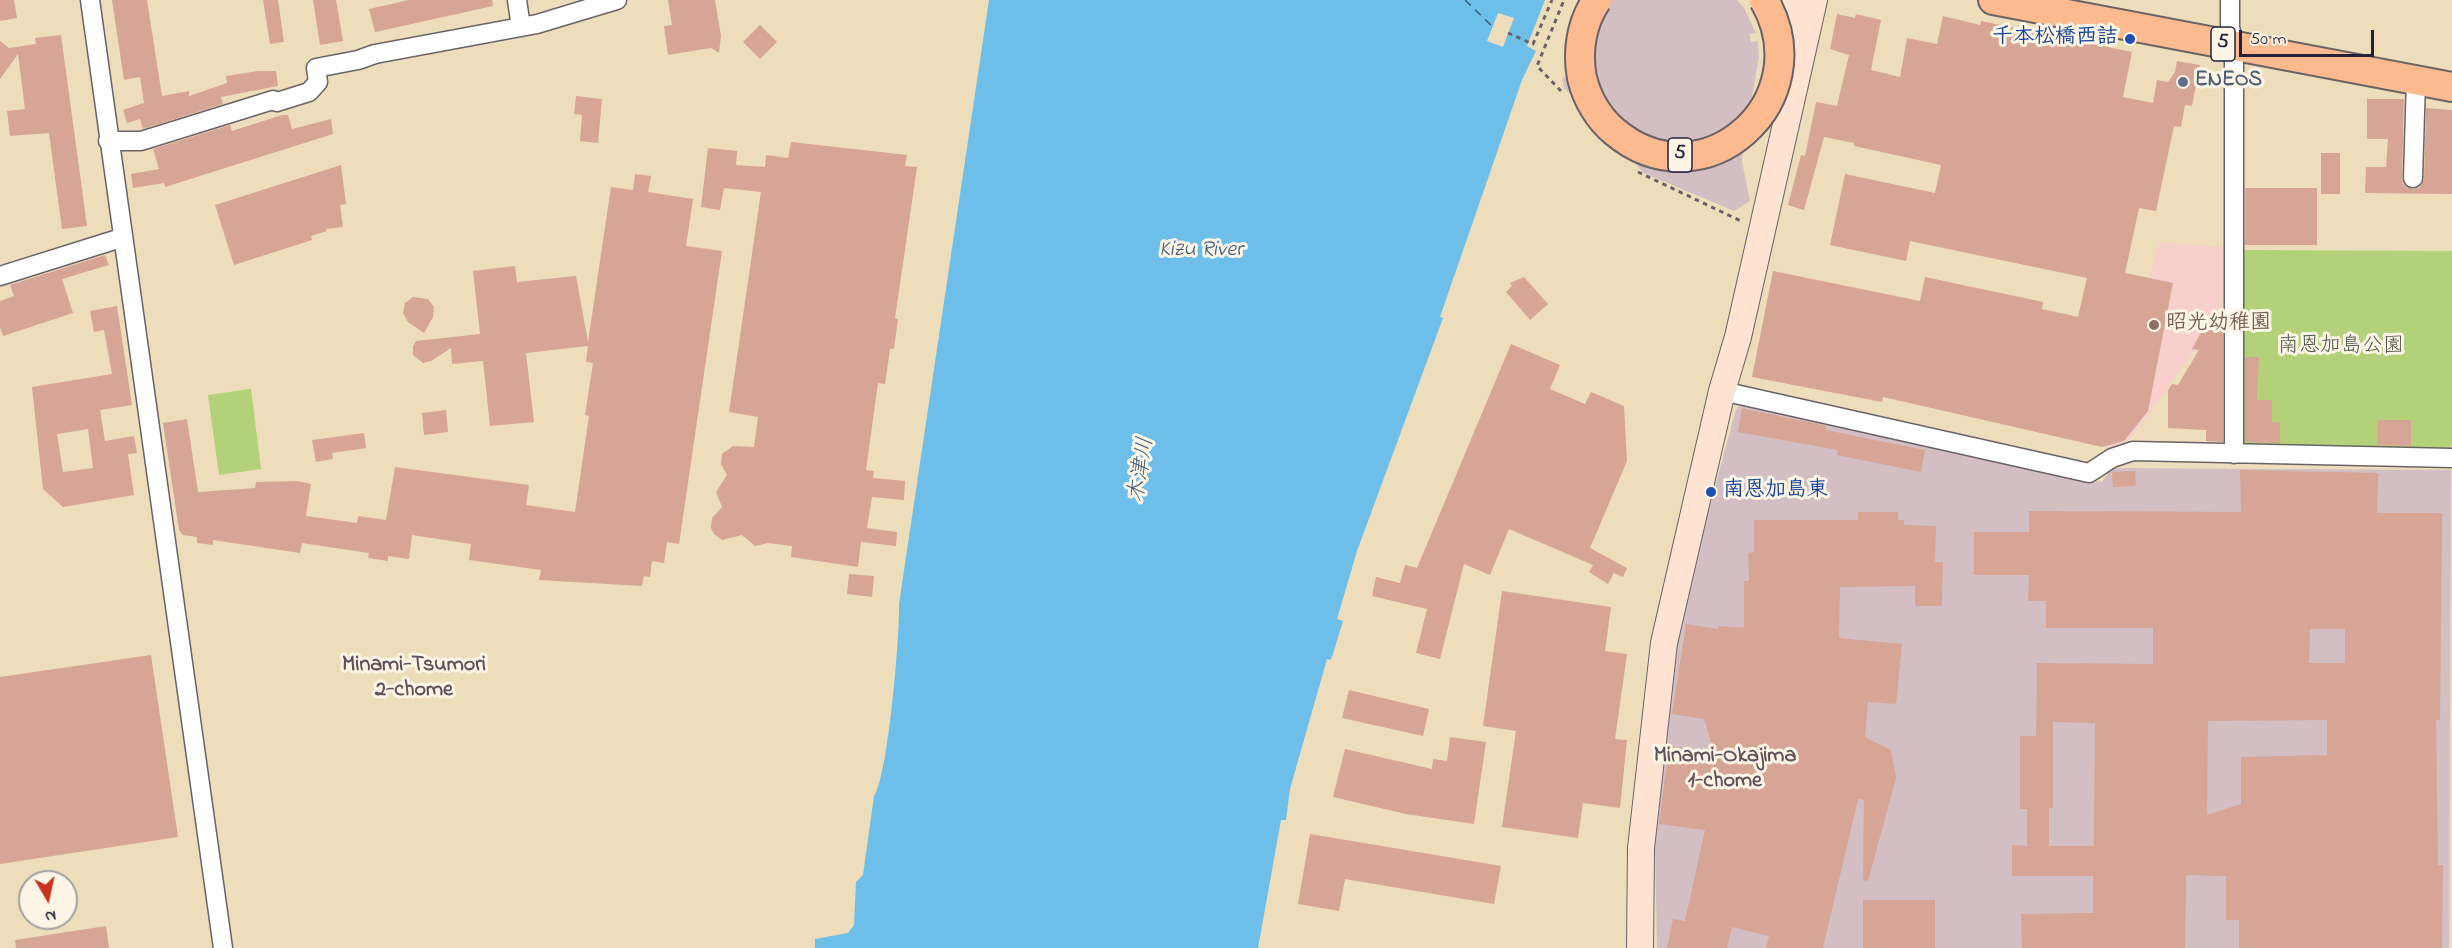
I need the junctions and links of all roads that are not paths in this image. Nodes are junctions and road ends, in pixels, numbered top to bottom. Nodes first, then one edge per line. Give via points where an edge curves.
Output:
1 (90, 0) edge
2 (517, 0) edge
3 (617, 0) edge
4 (1598, 0) edge
5 (1763, 0) edge
6 (1788, 0) edge
7 (1814, 0) edge
8 (1993, 0) edge
9 (2230, 0) edge
10 (521, 27) junction
11 (2234, 46) junction
12 (2416, 80) junction
13 (2452, 87) edge
14 (108, 141) junction
15 (1777, 164) junction
16 (2413, 178) dead end
17 (121, 238) junction
18 (0, 276) edge
19 (1722, 391) junction
20 (2234, 454) junction
21 (2452, 458) edge
22 (223, 948) edge
23 (1640, 948) edge

1 - 14 street
2 - 10 street
3 - 10 street
4 - 5 main road, 5, bridge via 1581,44 1588,93 1605,120 1630,141 1679,154 1709,150 1735,138 1755,120 1768,100 1776,80 1779,51 1775,28
6 - 15 street
7 - 15 street
8 - 11 main road, 5
9 - 11 street
10 - 14 street via 316,68 318,82 309,93 273,100 141,141
11 - 12 main road, 5
11 - 20 street
12 - 13 main road, 5
12 - 16 street
14 - 17 street
15 - 19 street
17 - 18 street
17 - 22 street
19 - 20 street via 2088,473 2133,451
19 - 23 street via 1664,643 1641,848
20 - 21 street

